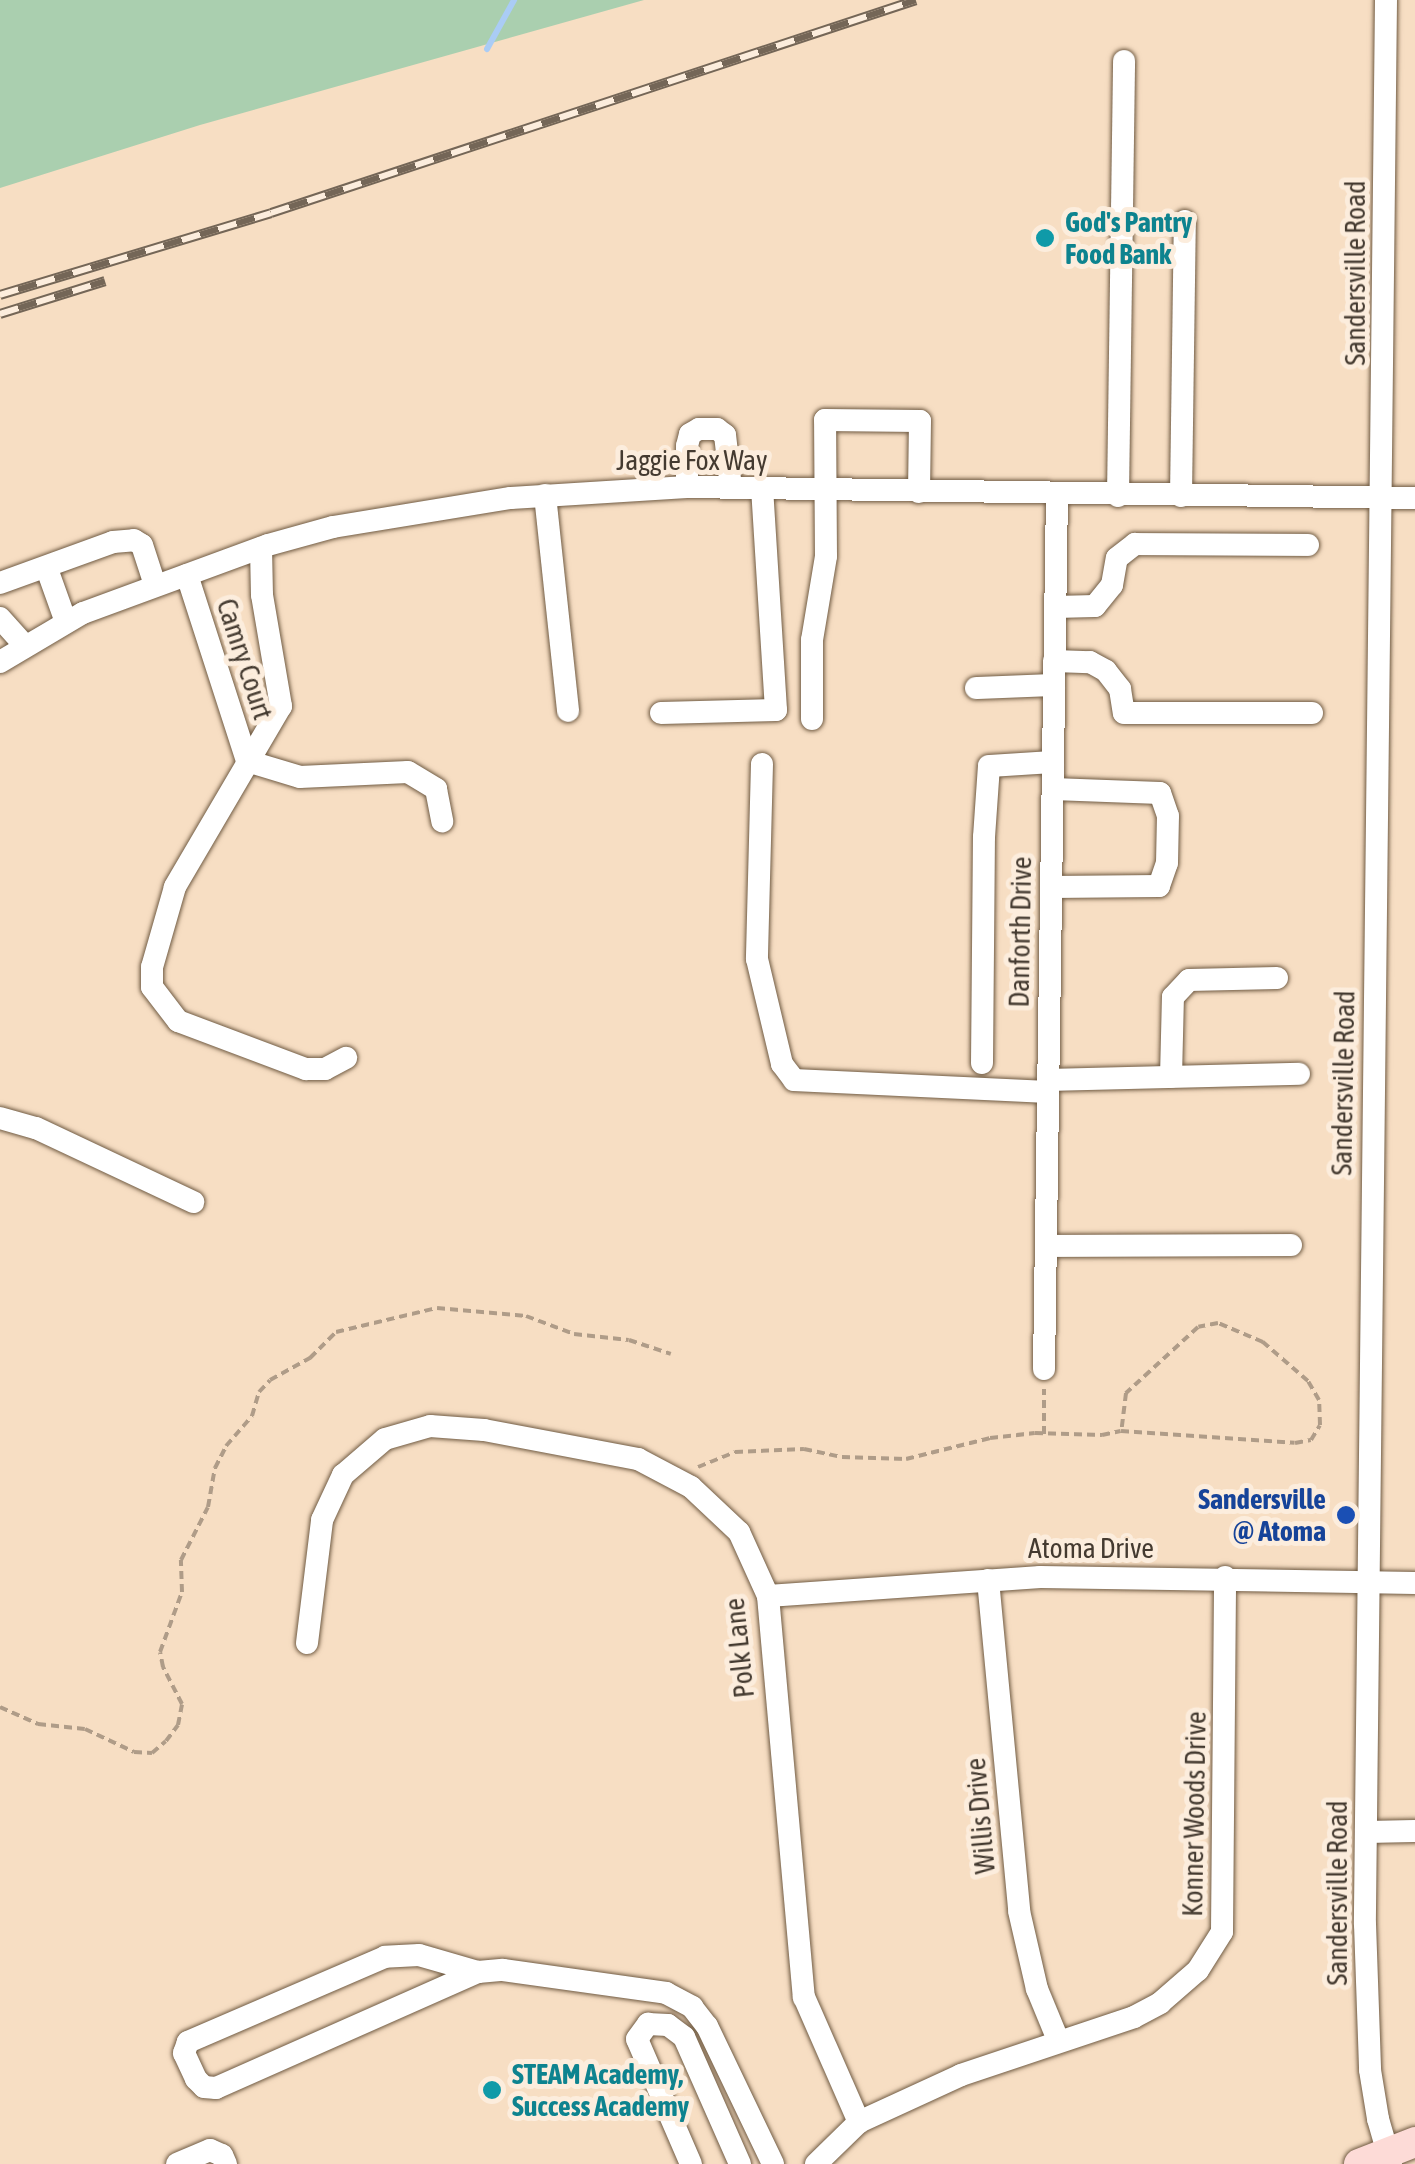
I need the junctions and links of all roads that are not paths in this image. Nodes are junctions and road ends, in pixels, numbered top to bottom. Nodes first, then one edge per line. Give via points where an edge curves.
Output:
1 (1386, 0) edge
2 (1124, 61) dead end
3 (1185, 222) dead end
4 (687, 487) junction
5 (731, 488) junction
6 (762, 489) junction
7 (824, 490) junction
8 (919, 492) junction
9 (545, 495) junction
10 (1057, 496) junction
11 (1118, 496) junction
12 (1181, 496) junction
13 (1384, 498) junction
14 (1415, 498) edge
15 (1308, 545) dead end
16 (260, 548) junction
17 (47, 568) junction
18 (187, 575) junction
19 (0, 584) edge
20 (155, 585) junction
21 (1055, 607) junction
22 (0, 618) edge
23 (66, 622) junction
24 (25, 646) junction
25 (1054, 660) junction
26 (0, 662) edge
27 (1054, 685) junction
28 (976, 688) dead end
29 (568, 711) dead end
30 (661, 713) dead end
31 (1312, 713) dead end
32 (812, 719) dead end
33 (246, 761) junction
34 (1053, 762) junction
35 (762, 764) dead end
36 (1052, 789) junction
37 (442, 821) dead end
38 (1051, 886) junction
39 (1277, 978) dead end
40 (346, 1058) dead end
41 (982, 1064) dead end
42 (1299, 1074) dead end
43 (1171, 1077) junction
44 (1048, 1086) junction
45 (0, 1118) edge
46 (193, 1202) dead end
47 (1292, 1245) dead end
48 (1046, 1246) junction
49 (1044, 1370) road end
50 (1225, 1577) junction
51 (988, 1580) junction
52 (1371, 1582) junction
53 (1415, 1583) edge
54 (768, 1596) junction
55 (306, 1643) dead end
56 (1366, 1832) junction
57 (1415, 1832) edge
58 (478, 1972) junction
59 (676, 1998) junction
60 (668, 2026) junction
61 (1058, 2040) junction
62 (859, 2122) junction
63 (1388, 2156) edge
64 (177, 2164) edge
65 (226, 2164) edge
66 (690, 2164) edge
67 (740, 2164) edge
68 (774, 2164) edge
69 (816, 2164) edge

1 - 13 street, Sandersville Road
2 - 11 street
3 - 12 street
4 - 5 street, Jaggie Fox Way
4 - 5 street via 690,434 698,428 724,435
4 - 9 street, Jaggie Fox Way
5 - 6 street, Jaggie Fox Way
6 - 7 street, Jaggie Fox Way
6 - 30 street via 776,710
7 - 8 street, Jaggie Fox Way
7 - 8 street via 825,420 920,422
7 - 32 street via 826,556 812,640
8 - 10 street, Jaggie Fox Way
9 - 16 street, Jaggie Fox Way via 351,524
9 - 29 street
10 - 11 street, Jaggie Fox Way
10 - 21 street, Danforth Drive
11 - 12 street, Jaggie Fox Way
12 - 13 street, Jaggie Fox Way
13 - 14 street, Jaggie Fox Way
13 - 52 street, Sandersville Road via 1371,1148
15 - 21 street via 1135,544 1117,558 1112,585 1095,606
16 - 18 street, Jaggie Fox Way
16 - 33 street via 281,706
17 - 19 street
17 - 20 street via 134,540 142,544
17 - 23 street
18 - 20 street, Jaggie Fox Way
18 - 33 street, Camry Court
20 - 23 street, Jaggie Fox Way
21 - 25 street, Danforth Drive
22 - 24 street
23 - 24 street, Jaggie Fox Way
24 - 26 street, Jaggie Fox Way
25 - 27 street, Danforth Drive
25 - 31 street via 1090,662 1106,671 1120,689 1124,713
27 - 28 street
27 - 34 street, Danforth Drive
33 - 37 street via 300,777 408,772 436,789
33 - 40 street via 175,887 152,987 178,1021 306,1069 326,1069
34 - 36 street, Danforth Drive
34 - 41 street via 989,766
35 - 44 street via 757,958 782,1064 794,1080
36 - 38 street, Danforth Drive
36 - 38 street via 1160,793 1168,816 1159,886
38 - 44 street, Danforth Drive
39 - 43 street via 1190,980 1173,996
42 - 43 street
43 - 44 street
44 - 48 street, Danforth Drive
45 - 46 street via 36,1128
47 - 48 street
48 - 49 street, Danforth Drive
50 - 51 street, Atoma Drive
50 - 52 street, Atoma Drive
50 - 61 street, Konner Woods Drive via 1222,1932 1198,1970 1160,2003
51 - 54 street, Atoma Drive
51 - 61 street, Willis Drive via 1019,1911 1037,1989
52 - 53 street, Atoma Drive
52 - 56 street, Sandersville Road
54 - 55 street, Polk Lane via 739,1532 691,1487 638,1459 430,1426 385,1439 343,1475 322,1520
54 - 62 street, Polk Lane via 804,1997
56 - 57 street
56 - 63 street, Sandersville Road via 1370,2070
58 - 58 street via 419,1955 385,1957 188,2042 184,2053 204,2087 216,2088
58 - 59 street via 503,1970
59 - 60 street
59 - 68 street via 708,2026
60 - 66 street via 648,2024 637,2040
60 - 67 street via 684,2037
61 - 62 street, Konner Woods Drive
62 - 69 street, Konner Woods Drive
64 - 65 street via 210,2150

